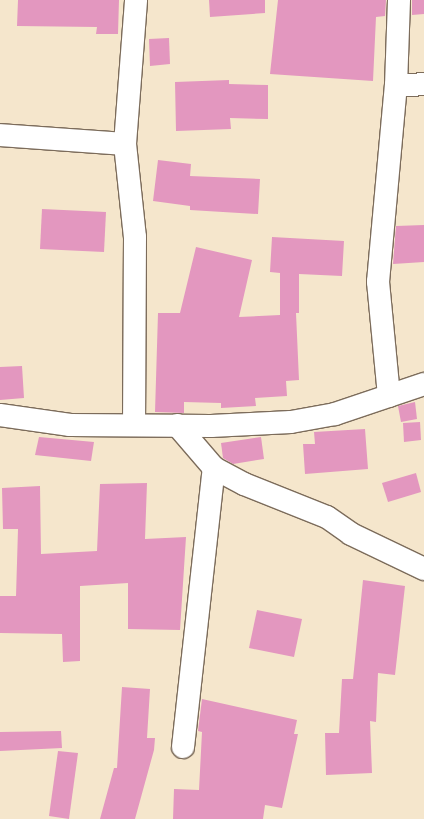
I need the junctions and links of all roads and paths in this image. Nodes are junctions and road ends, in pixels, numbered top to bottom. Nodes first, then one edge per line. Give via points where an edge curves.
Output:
1 (136, 0) edge
2 (399, 0) edge
3 (424, 84) edge
4 (396, 86) junction
5 (0, 135) edge
6 (125, 144) junction
7 (424, 384) edge
8 (389, 396) junction
9 (0, 415) edge
10 (134, 425) junction
11 (177, 425) junction
12 (214, 468) junction
13 (424, 568) edge
14 (183, 747) dead end

1 - 6 street
2 - 4 street
3 - 4 street
4 - 8 street via 378,282
5 - 6 street
6 - 10 street via 135,237
7 - 8 street
8 - 11 street via 335,414 290,422
9 - 10 street via 70,425
10 - 11 street
11 - 12 street
12 - 13 street via 244,484 327,517 351,534
12 - 14 street

